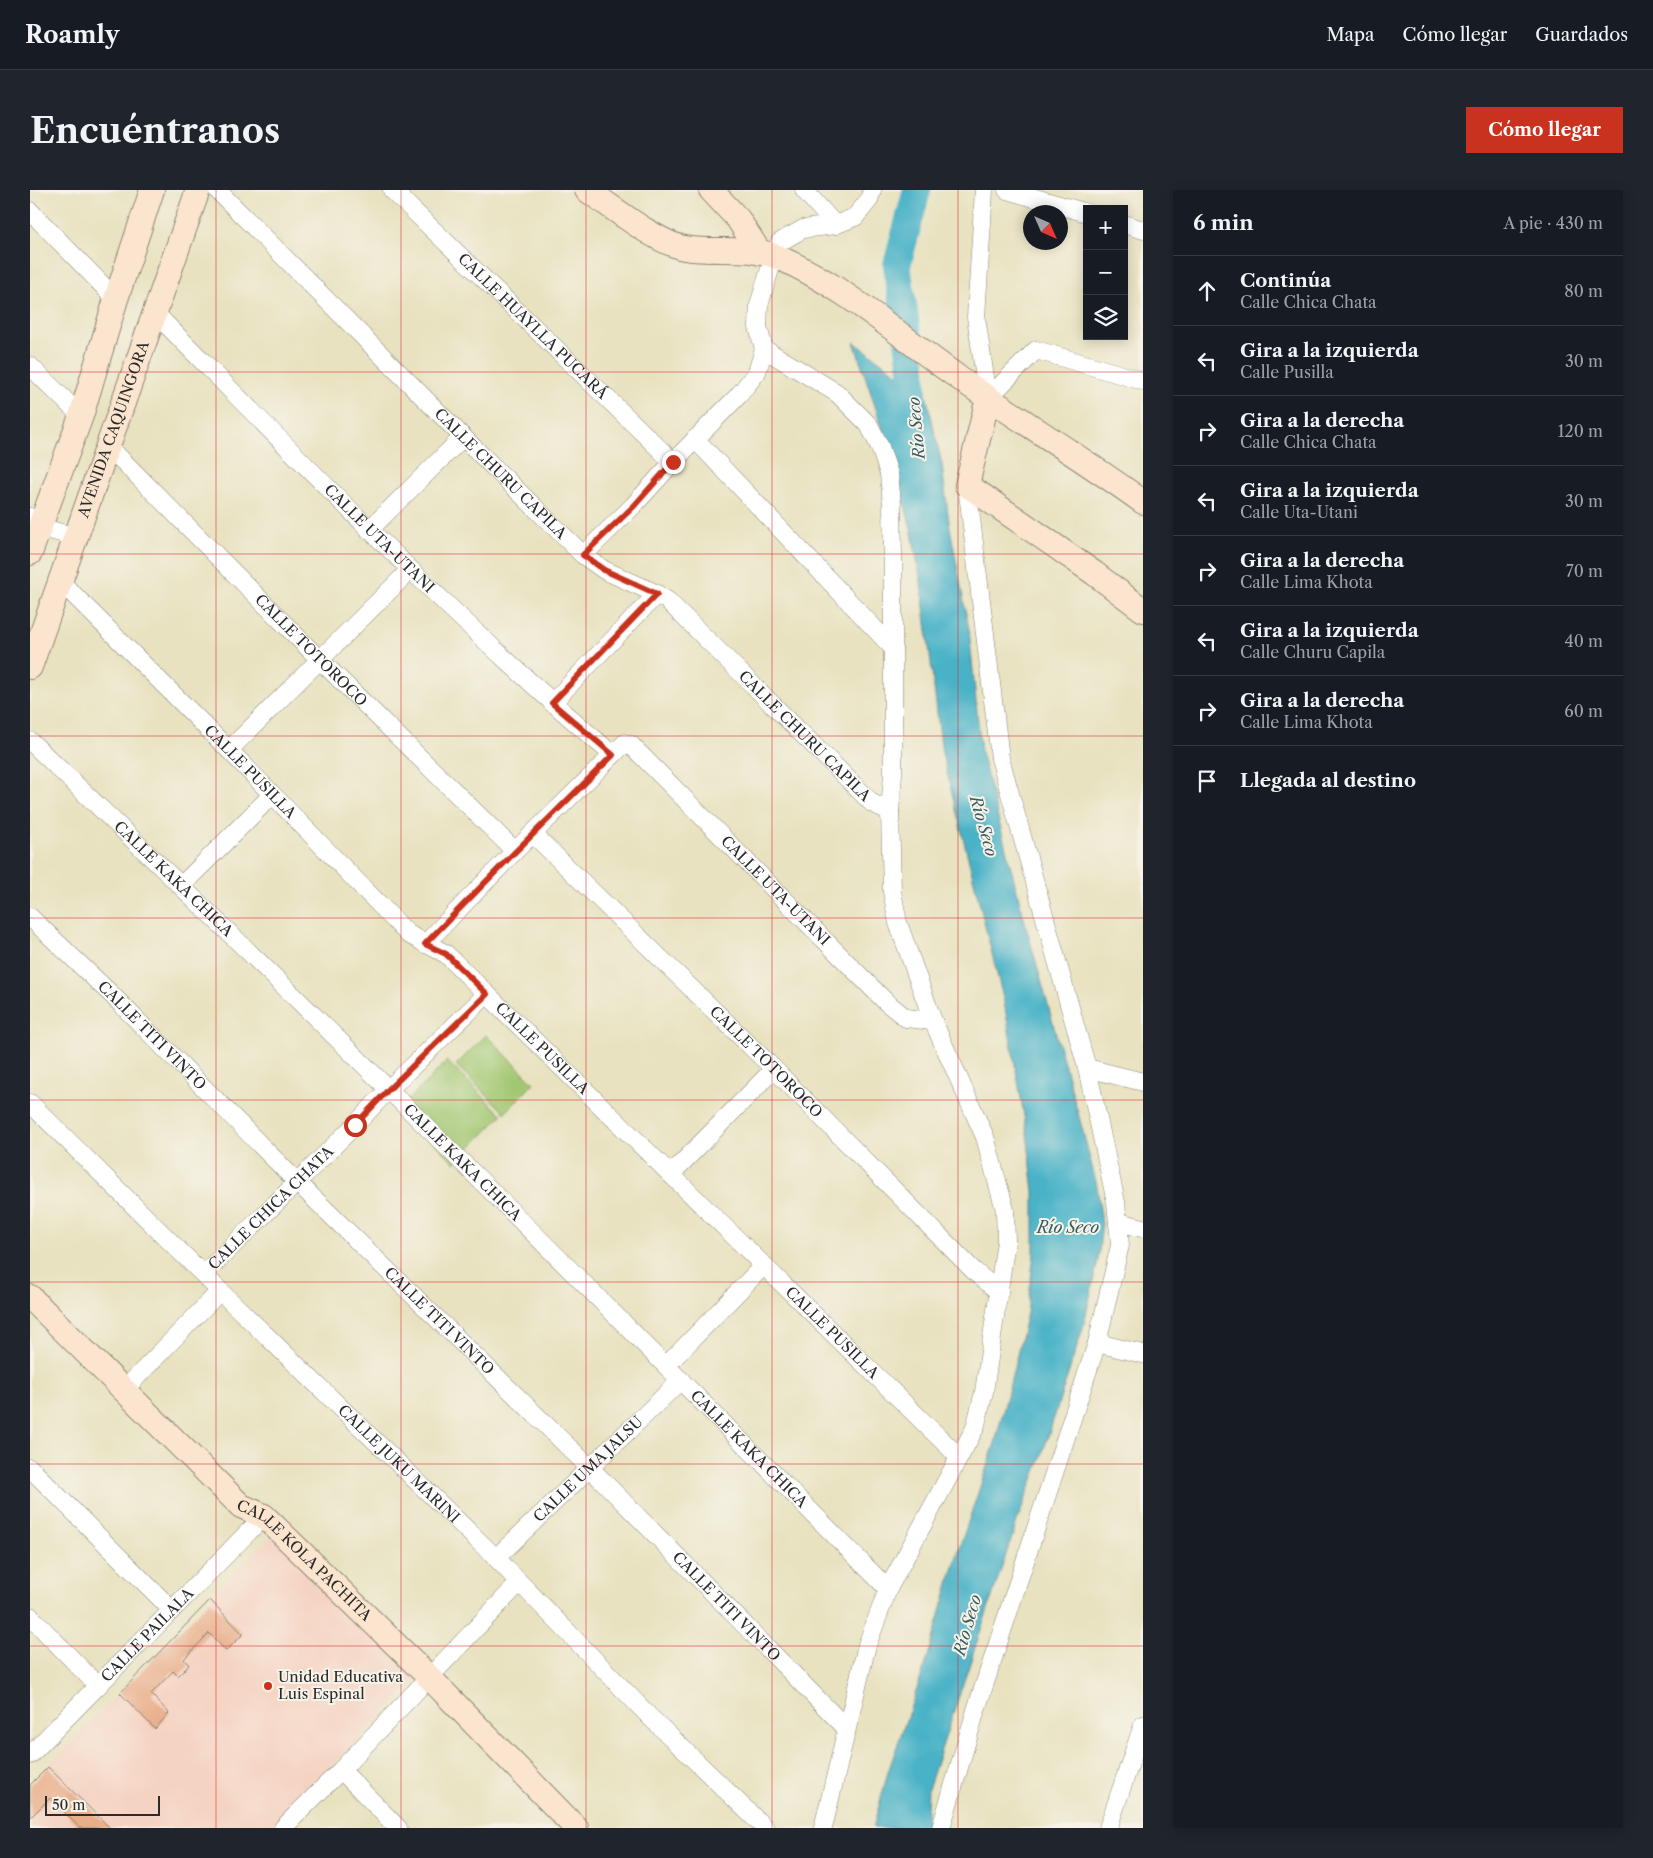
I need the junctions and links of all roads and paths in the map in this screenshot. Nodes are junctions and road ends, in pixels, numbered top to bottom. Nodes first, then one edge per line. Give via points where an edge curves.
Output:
1 (152, 190) edge
2 (198, 190) edge
3 (217, 190) edge
4 (587, 190) edge
5 (711, 190) edge
6 (804, 190) edge
7 (872, 190) edge
8 (984, 190) edge
9 (1007, 190) edge
10 (399, 192) edge
11 (30, 211) edge
12 (1083, 212) edge
13 (835, 225) junction
14 (1128, 225) edge
15 (1143, 230) edge
16 (767, 254) junction
17 (116, 299) junction
18 (155, 313) junction
19 (764, 349) junction
20 (30, 366) edge
21 (1143, 381) edge
22 (988, 398) junction
23 (81, 416) junction
24 (463, 437) junction
25 (695, 440) junction
26 (108, 446) junction
27 (673, 462) junction
28 (967, 485) junction
29 (1143, 502) edge
30 (35, 522) edge
31 (369, 530) junction
32 (76, 538) junction
33 (30, 553) edge
34 (583, 555) junction
35 (410, 570) junction
36 (61, 582) junction
37 (657, 594) junction
38 (1143, 610) edge
39 (893, 648) junction
40 (321, 661) junction
41 (30, 666) edge
42 (552, 703) junction
43 (30, 741) edge
44 (619, 749) junction
45 (229, 750) junction
46 (272, 795) junction
47 (890, 812) junction
48 (533, 834) junction
49 (515, 852) junction
50 (182, 885) junction
51 (30, 917) edge
52 (425, 944) junction
53 (487, 994) junction
54 (933, 1021) junction
55 (1087, 1068) junction
56 (774, 1069) junction
57 (1143, 1082) edge
58 (388, 1090) junction
59 (30, 1103) edge
60 (671, 1174) junction
61 (298, 1182) junction
62 (1118, 1222) junction
63 (1143, 1228) edge
64 (764, 1265) junction
65 (204, 1274) junction
66 (220, 1291) junction
67 (999, 1292) junction
68 (30, 1297) edge
69 (1097, 1342) junction
70 (1143, 1354) edge
71 (667, 1365) junction
72 (681, 1380) junction
73 (124, 1390) junction
74 (959, 1457) junction
75 (30, 1468) edge
76 (590, 1468) junction
77 (264, 1516) junction
78 (496, 1558) junction
79 (519, 1583) junction
80 (888, 1589) junction
81 (172, 1610) junction
82 (30, 1616) edge
83 (429, 1677) junction
84 (98, 1686) junction
85 (1143, 1724) edge
86 (846, 1728) junction
87 (30, 1755) edge
88 (341, 1770) junction
89 (283, 1828) edge
90 (398, 1828) edge
91 (576, 1828) edge
92 (765, 1828) edge
93 (823, 1828) edge
94 (942, 1828) edge
95 (1108, 1828) edge

1 - 17 street
2 - 18 street, AVENIDA CAQUINGORA
3 - 24 street, CALLE CHURU CAPILA
4 - 16 street via 653,234 683,248
5 - 16 street
6 - 13 street
7 - 13 street via 869,200 855,217
8 - 22 street via 976,317
9 - 12 street
10 - 27 street, CALLE HUAYLLA PUCARÁ
11 - 17 street
13 - 16 street via 803,229
14 - 15 street
16 - 19 street via 758,327
16 - 22 street via 821,280
17 - 23 street
18 - 26 street, AVENIDA CAQUINGORA
18 - 31 street, CALLE UTA-UTANI
19 - 25 street via 757,372
19 - 39 street via 837,393 869,425 880,447 892,504
20 - 23 street
21 - 22 street via 1036,350
22 - 28 street
22 - 29 street
23 - 30 street
24 - 31 street
24 - 34 street, CALLE CHURU CAPILA
25 - 27 street
25 - 39 street
26 - 32 street, AVENIDA CAQUINGORA
26 - 40 street, CALLE TOTOROCO
27 - 34 street via 634,506
28 - 38 street
28 - 55 street via 1000,758
30 - 32 street
30 - 33 street
31 - 35 street, CALLE UTA-UTANI
32 - 36 street, AVENIDA CAQUINGORA
34 - 37 street, CALLE CHURU CAPILA via 604,570
35 - 40 street
35 - 42 street, CALLE UTA-UTANI
36 - 41 street, AVENIDA CAQUINGORA
36 - 45 street, CALLE PUSILLA
37 - 42 street
37 - 47 street, CALLE CHURU CAPILA via 680,612 872,803
39 - 47 street
40 - 45 street
40 - 49 street, CALLE TOTOROCO
42 - 44 street, CALLE UTA-UTANI
43 - 50 street, CALLE KAKA CHICA
44 - 48 street
44 - 54 street, CALLE UTA-UTANI via 631,745 886,1002 906,1018
45 - 46 street, CALLE PUSILLA
46 - 50 street
46 - 52 street, CALLE PUSILLA via 408,934
47 - 54 street via 892,891 898,923
48 - 49 street
48 - 56 street, CALLE TOTOROCO
49 - 52 street
50 - 58 street, CALLE KAKA CHICA
51 - 61 street, CALLE TITI VINTO
52 - 53 street, CALLE PUSILLA via 446,954
53 - 58 street, CALLE CHICA CHATA
53 - 60 street, CALLE PUSILLA
54 - 67 street via 985,1136 998,1178 1005,1210 1006,1242
55 - 57 street
55 - 62 street
56 - 60 street
56 - 67 street, CALLE TOTOROCO via 974,1271
58 - 61 street, CALLE CHICA CHATA
58 - 71 street, CALLE KAKA CHICA
59 - 65 street, CALLE JUKU MARINI
60 - 64 street, CALLE PUSILLA
61 - 65 street, CALLE CHICA CHATA
61 - 76 street, CALLE TITI VINTO
62 - 63 street
62 - 69 street via 1120,1245
64 - 71 street
64 - 74 street, CALLE PUSILLA
65 - 66 street, CALLE JUKU MARINI
66 - 73 street
66 - 78 street, CALLE JUKU MARINI
67 - 74 street via 984,1392 975,1428
68 - 73 street, CALLE KOLA PACHITA
69 - 70 street
69 - 94 street via 976,1710
71 - 72 street, CALLE KAKA CHICA
72 - 76 street, CALLE UMA JALSU
72 - 80 street, CALLE KAKA CHICA
73 - 77 street, CALLE KOLA PACHITA via 241,1506
74 - 80 street
75 - 81 street
76 - 78 street, CALLE UMA JALSU
76 - 86 street, CALLE TITI VINTO
77 - 81 street, CALLE PAILALA
77 - 83 street, CALLE KOLA PACHITA
78 - 79 street, CALLE JUKU MARINI
79 - 83 street
79 - 92 street, CALLE JUKU MARINI via 650,1717
80 - 86 street via 867,1645
81 - 84 street, CALLE PAILALA
82 - 84 street
83 - 88 street
83 - 91 street, CALLE KOLA PACHITA
84 - 87 street, CALLE PAILALA
85 - 95 street
86 - 93 street
88 - 89 street
88 - 90 street

